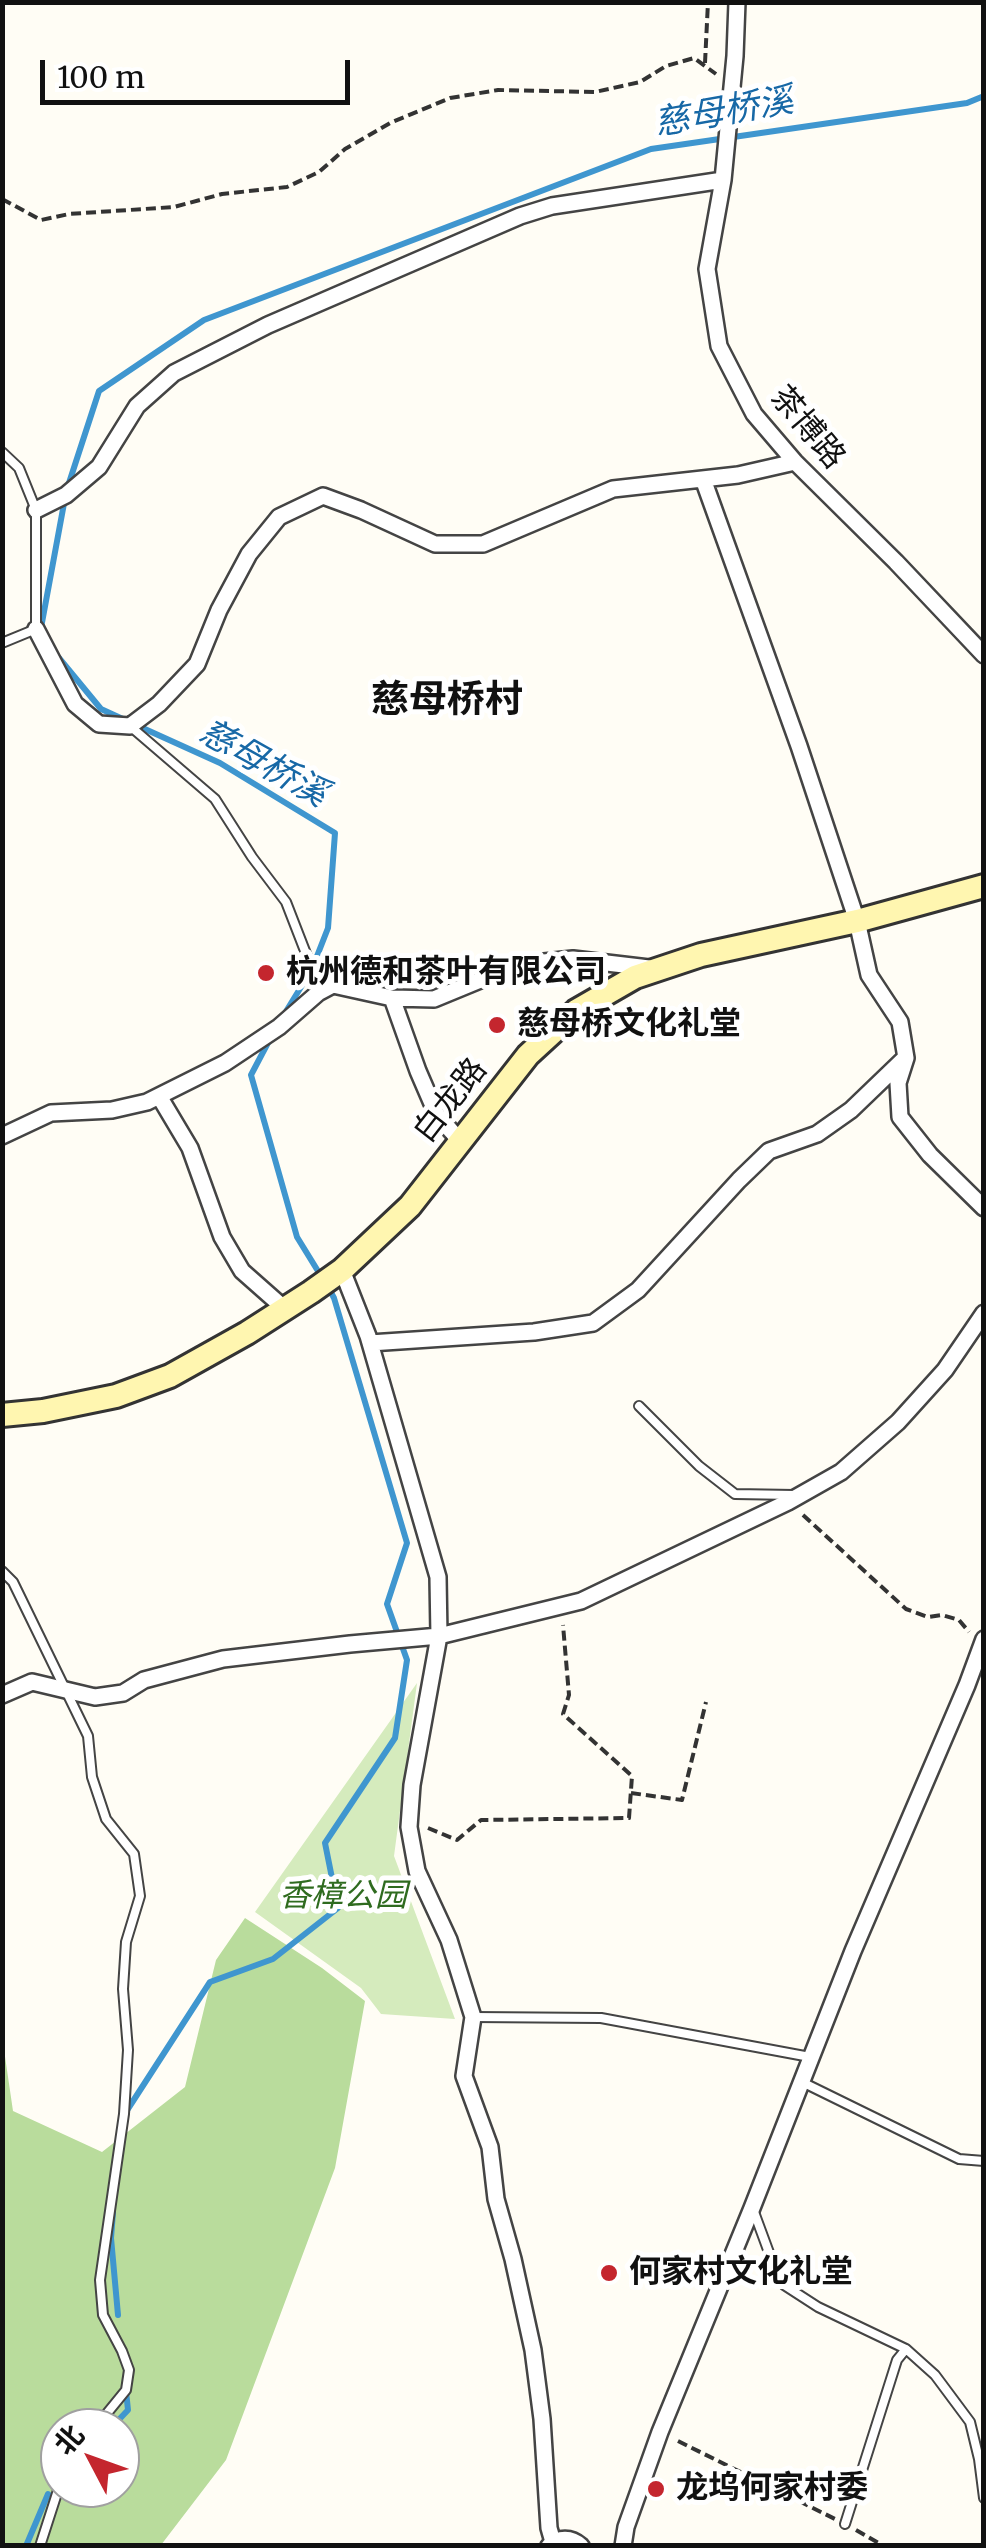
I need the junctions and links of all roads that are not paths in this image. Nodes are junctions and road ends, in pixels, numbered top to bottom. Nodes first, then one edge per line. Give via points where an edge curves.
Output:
1 (737, 2) edge
2 (724, 180) junction
3 (2, 452) edge
4 (795, 462) junction
5 (703, 479) junction
6 (36, 510) junction
7 (36, 630) junction
8 (2, 643) edge
9 (984, 655) edge
10 (130, 726) junction
11 (984, 886) edge
12 (857, 920) junction
13 (658, 970) junction
14 (332, 985) junction
15 (392, 998) junction
16 (906, 1058) junction
17 (159, 1096) junction
18 (2, 1136) edge
19 (462, 1142) junction
20 (984, 1208) edge
21 (342, 1270) junction
22 (285, 1308) junction
23 (984, 1313) edge
24 (370, 1343) junction
25 (639, 1406) dead end
26 (2, 1415) edge
27 (794, 1498) junction
28 (2, 1571) edge
29 (439, 1636) junction
30 (982, 1643) edge
31 (64, 1688) junction
32 (2, 1695) edge
33 (473, 2016) junction
34 (811, 2058) junction
35 (802, 2082) junction
36 (984, 2161) edge
37 (752, 2208) junction
38 (906, 2349) junction
39 (112, 2408) edge
40 (984, 2442) edge
41 (979, 2459) junction
42 (984, 2498) edge
43 (52, 2508) edge
44 (845, 2524) road end
45 (551, 2544) edge
46 (40, 2546) edge
47 (582, 2546) edge
48 (623, 2546) edge

1 - 2 street, 茶博路
2 - 4 street, 茶博路 via 707,269 719,346 754,414
2 - 6 street via 520,216 268,325 174,373 138,406 99,467
3 - 6 lane via 19,468
4 - 5 street
4 - 9 street, 茶博路
5 - 10 street via 613,489 483,544 435,544 322,496 279,517 249,554 197,664
5 - 12 street
6 - 7 lane
7 - 8 lane
7 - 10 street via 75,704 98,724
10 - 14 lane via 215,799 286,902 312,969
11 - 12 street, 白龙路
12 - 13 street, 白龙路
12 - 16 street via 869,976 900,1022
13 - 15 street via 574,959 534,963 434,1000
13 - 19 street, 白龙路 via 576,1011 528,1055
14 - 15 street
14 - 17 street via 225,1063
15 - 19 street via 437,1115
16 - 20 street via 898,1083 900,1117
16 - 24 street via 817,1134 770,1152 638,1290 593,1323
17 - 18 street via 112,1110 51,1113
17 - 22 street via 190,1148 222,1237 242,1271
19 - 21 street, 白龙路 via 410,1206
21 - 22 street, 白龙路
21 - 24 street
22 - 26 street, 白龙路 via 170,1376 116,1396
23 - 27 street via 898,1422 840,1472
24 - 29 street via 438,1577
25 - 27 lane via 735,1494
27 - 29 street via 581,1602
28 - 31 lane
29 - 31 street via 223,1660 104,1696
29 - 33 street via 409,1821 418,1870
30 - 34 street
31 - 32 street via 32,1682
31 - 39 lane via 88,1736 106,1819 134,1854 140,1896 126,1942 124,2114 100,2280 103,2315 129,2370 126,2390
33 - 34 lane via 601,2018
33 - 45 street via 464,2076 490,2147 533,2350
34 - 35 street
35 - 36 lane via 959,2159
35 - 37 street
37 - 38 lane via 784,2284
37 - 48 street via 660,2432
38 - 41 lane via 970,2422
38 - 44 lane
40 - 41 lane
41 - 42 lane
43 - 46 lane
45 - 47 street via 570,2539

